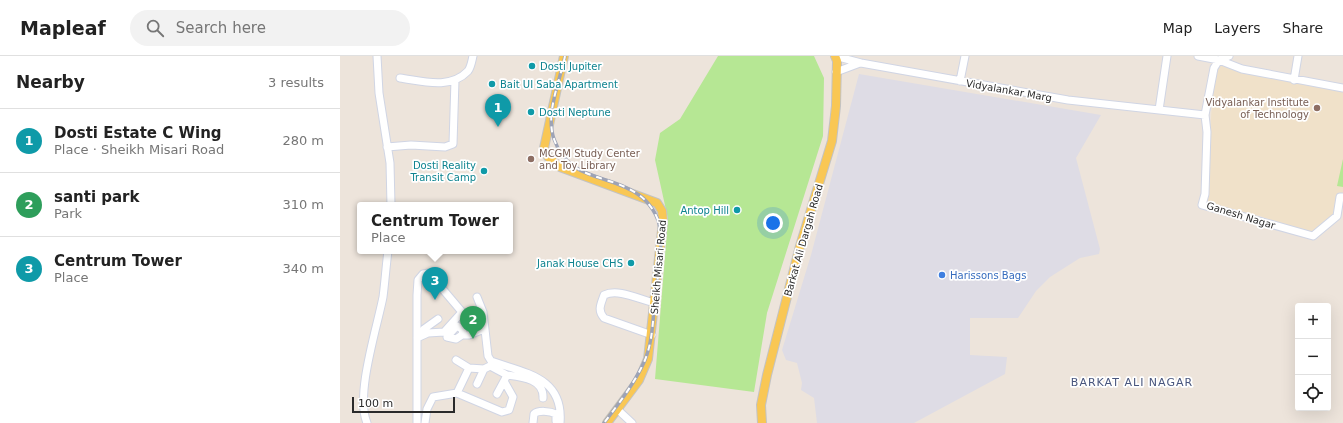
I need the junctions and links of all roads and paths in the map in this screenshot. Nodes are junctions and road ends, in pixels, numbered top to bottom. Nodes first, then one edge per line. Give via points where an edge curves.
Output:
1 (377, 56) edge
2 (473, 56) edge
3 (564, 56) edge
4 (835, 56) edge
5 (964, 56) edge
6 (1167, 56) edge
7 (1198, 56) edge
8 (1229, 56) edge
9 (1298, 56) edge
10 (1219, 60) junction
11 (861, 63) junction
12 (836, 72) junction
13 (400, 78) dead end
14 (455, 80) junction
15 (1294, 80) junction
16 (960, 81) junction
17 (1343, 88) edge
18 (1159, 110) junction
19 (1205, 115) junction
20 (387, 147) junction
21 (1343, 197) edge
22 (391, 202) edge
23 (388, 254) edge
24 (477, 296) dead end
25 (655, 304) junction
26 (438, 319) dead end
27 (484, 329) junction
28 (465, 334) dead end
29 (652, 335) junction
30 (417, 338) junction
31 (456, 360) dead end
32 (469, 368) junction
33 (484, 369) junction
34 (506, 378) junction
35 (477, 384) dead end
36 (436, 390) dead end
37 (457, 393) junction
38 (497, 394) dead end
39 (433, 397) junction
40 (543, 398) dead end
41 (617, 409) junction
42 (367, 423) edge
43 (417, 423) edge
44 (425, 423) edge
45 (533, 423) edge
46 (556, 423) edge
47 (560, 423) edge
48 (607, 423) edge
49 (632, 423) edge
50 (762, 423) edge

1 - 20 street via 379,93
2 - 14 street via 469,70
3 - 25 main road, Sheikh Misari Road via 544,148 548,158 560,167 657,202 662,211 663,221
4 - 11 street, Vidyalankar Marg
4 - 12 main road, Barkat Ali Dargah Road
5 - 16 street
6 - 18 street
7 - 10 street
8 - 10 street
9 - 15 street
10 - 15 street via 1242,70
10 - 19 street via 1214,68
11 - 12 street
11 - 16 street, Vidyalankar Marg
12 - 50 main road, Barkat Ali Dargah Road via 832,141 800,246 767,374 761,405
13 - 14 street via 443,83
14 - 20 street via 453,144 445,147
15 - 17 street
16 - 18 street, Vidyalankar Marg via 1068,100
18 - 19 street, Vidyalankar Marg
19 - 21 street, Ganesh Nagar via 1205,194 1202,205 1312,236 1337,216 1340,197
20 - 22 street
23 - 42 street via 383,295 362,395 363,414
24 - 27 street
25 - 29 main road, Sheikh Misari Road
25 - 29 street via 610,292 604,295 599,308 604,318
26 - 30 street
27 - 28 street
27 - 47 street via 491,361 535,376 552,390 558,401
29 - 41 main road, Sheikh Misari Road via 648,359 642,374
30 - 30 street via 418,283 423,274 429,273 461,310 461,314 444,332 428,333
30 - 43 street
31 - 32 street
32 - 33 street
32 - 37 street
33 - 34 street via 490,366
33 - 35 street
34 - 37 street via 512,397 506,412
34 - 38 street
34 - 40 street via 532,380 541,387 544,392
36 - 39 street
37 - 39 street
39 - 44 street via 427,409
41 - 48 main road, Sheikh Misari Road
41 - 49 street
45 - 46 street via 534,414 538,411 556,414

